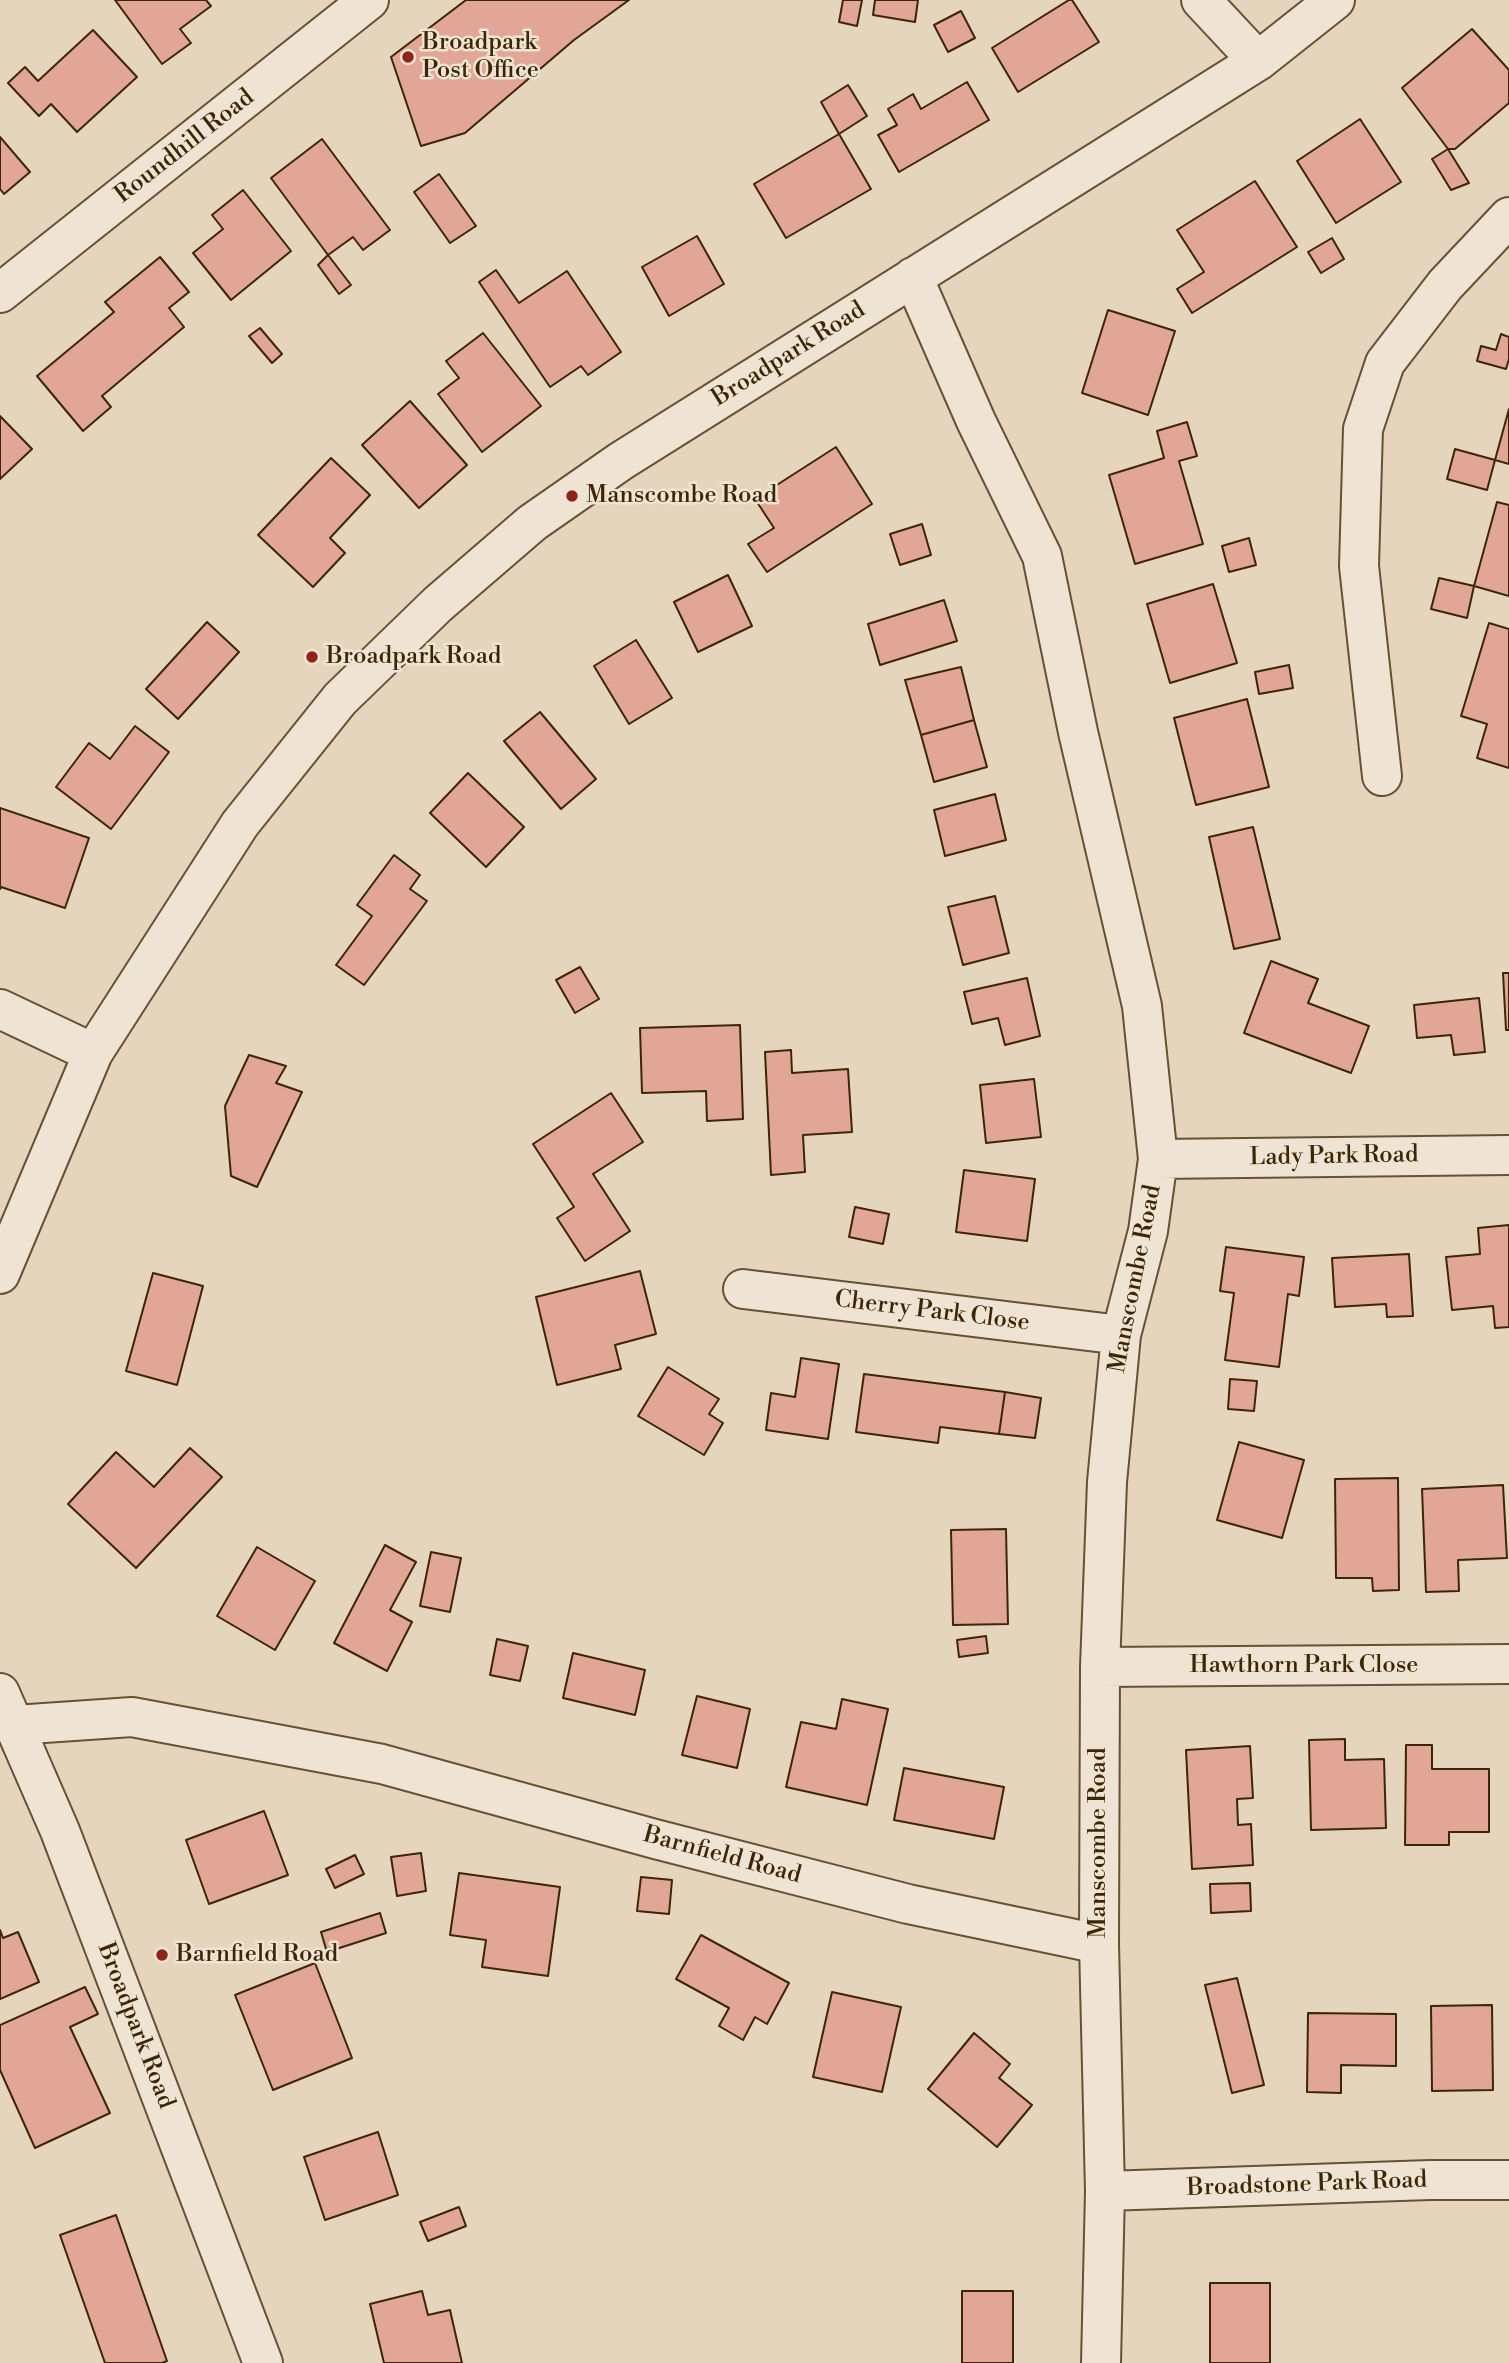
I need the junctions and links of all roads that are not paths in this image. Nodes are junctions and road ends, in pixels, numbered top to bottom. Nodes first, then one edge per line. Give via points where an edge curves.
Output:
1 (369, 0) edge
2 (1201, 0) edge
3 (1335, 0) edge
4 (1258, 61) junction
5 (1509, 217) edge
6 (913, 277) junction
7 (0, 293) edge
8 (1382, 776) dead end
9 (0, 1009) edge
10 (93, 1053) junction
11 (1509, 1155) edge
12 (1158, 1159) junction
13 (0, 1274) edge
14 (743, 1289) dead end
15 (1121, 1335) junction
16 (1509, 1664) edge
17 (1100, 1667) junction
18 (8, 1709) edge
19 (1099, 1944) junction
20 (1509, 2180) edge
21 (1105, 2191) junction
22 (263, 2363) edge
23 (1101, 2363) edge

1 - 7 street, Roundhill Road
2 - 4 street
3 - 4 street, Broadpark Road
4 - 6 street, Broadpark Road
5 - 8 street via 1446,285 1385,363 1363,429 1359,566
6 - 10 street, Broadpark Road via 621,461 531,523 438,604 340,699 240,824
6 - 12 street, Manscombe Road via 1042,556 1142,1006
9 - 10 street
10 - 13 street, Broadpark Road
11 - 12 street, Lady Park Road
12 - 15 street, Manscombe Road via 1148,1231
14 - 15 street, Cherry Park Close
15 - 17 street, Manscombe Road via 1107,1482
16 - 17 street, Hawthorn Park Close
17 - 19 street, Manscombe Road
18 - 19 street, Barnfield Road via 132,1717 383,1764 908,1904
18 - 22 street, Broadpark Road via 60,1831
19 - 21 street, Manscombe Road
20 - 21 street, Broadstone Park Road
21 - 23 street, Manscombe Road

